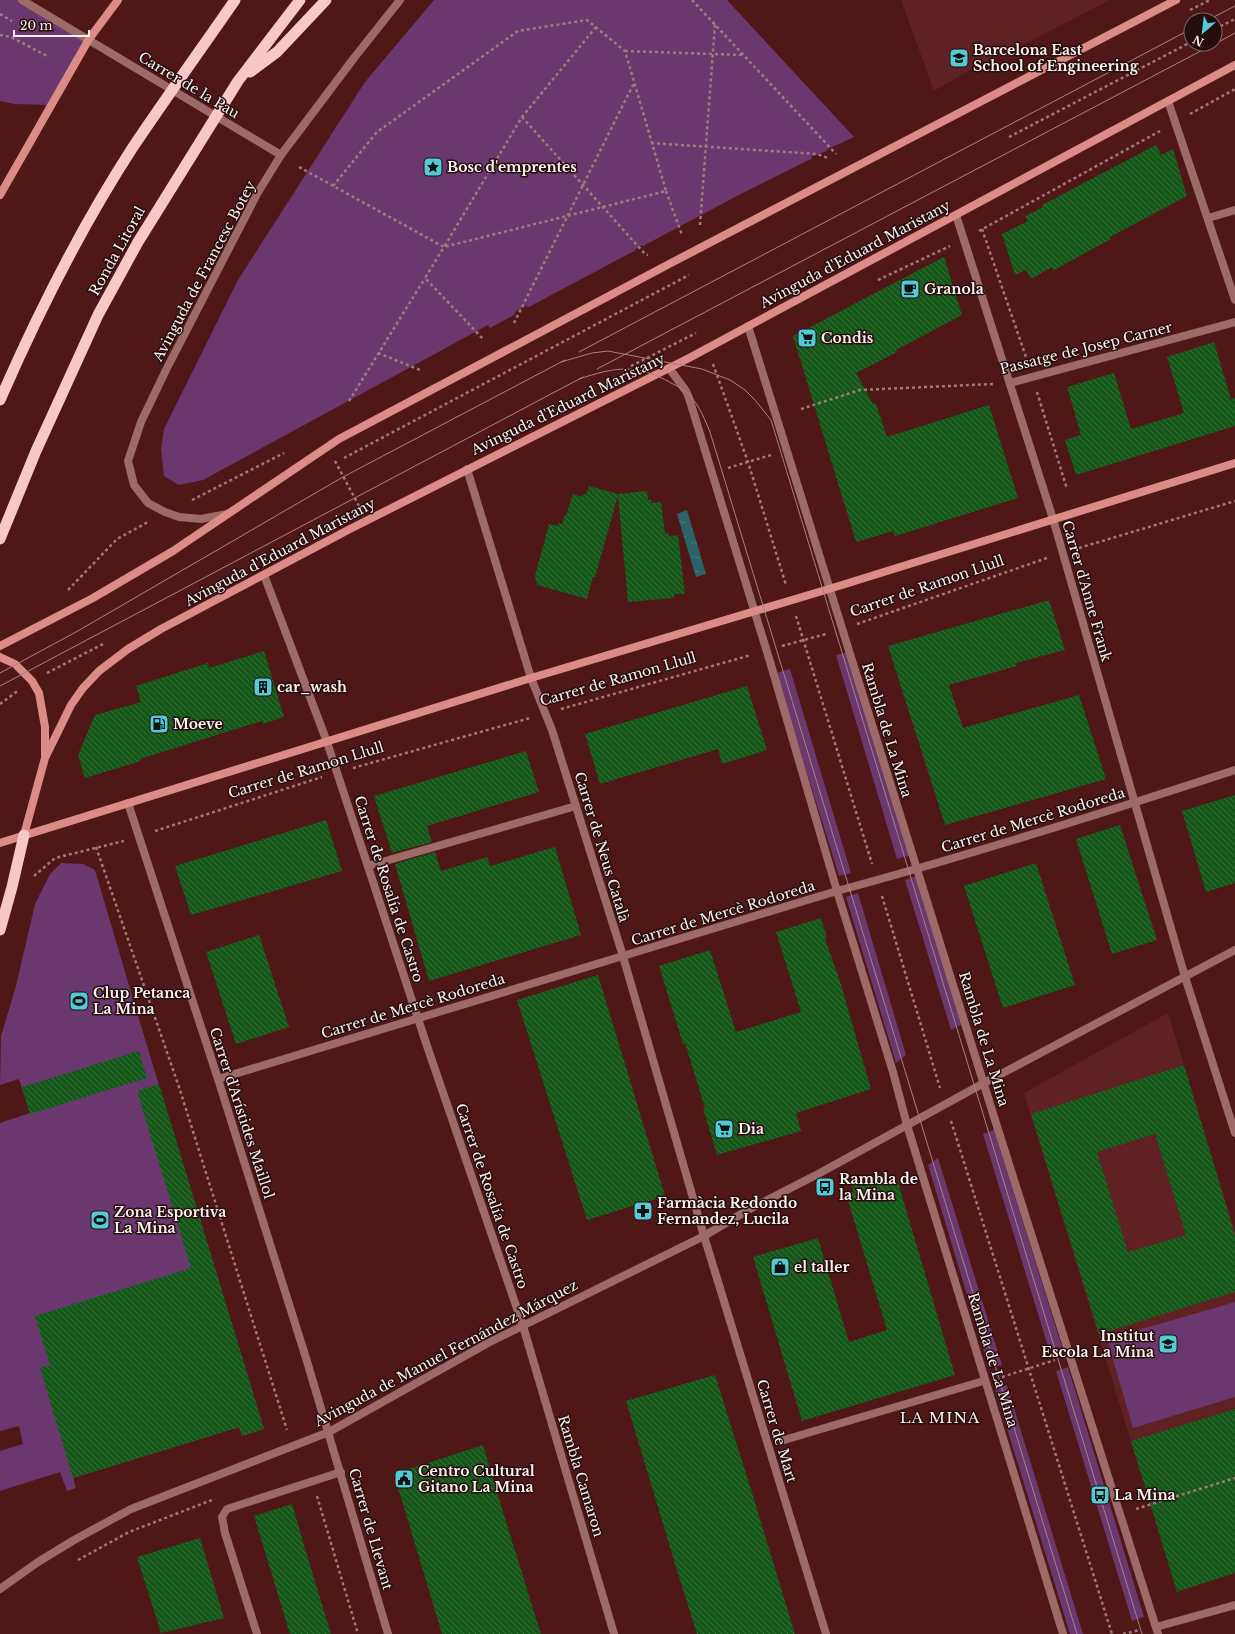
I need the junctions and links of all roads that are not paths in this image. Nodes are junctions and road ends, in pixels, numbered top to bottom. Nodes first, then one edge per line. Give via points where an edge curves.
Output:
1 (22, 0) edge
2 (118, 0) edge
3 (235, 0) edge
4 (300, 0) edge
5 (326, 0) edge
6 (400, 0) edge
7 (1176, 0) edge
8 (89, 39) junction
9 (1235, 65) edge
10 (238, 81) junction
11 (1168, 101) junction
12 (281, 156) junction
13 (0, 195) edge
14 (1235, 210) edge
15 (956, 215) junction
16 (1208, 218) junction
17 (1235, 300) edge
18 (1235, 322) edge
19 (748, 326) junction
20 (669, 368) junction
21 (1010, 383) junction
22 (0, 400) edge
23 (1235, 463) edge
24 (467, 469) junction
25 (227, 514) junction
26 (1053, 518) junction
27 (0, 539) edge
28 (264, 575) junction
29 (829, 589) junction
30 (754, 610) junction
31 (0, 646) edge
32 (0, 657) edge
33 (531, 678) junction
34 (327, 742) junction
35 (45, 758) junction
36 (1235, 770) edge
37 (128, 803) junction
38 (1135, 803) junction
39 (576, 806) junction
40 (24, 835) junction
41 (0, 843) edge
42 (368, 866) junction
43 (918, 869) junction
44 (837, 891) junction
45 (0, 930) edge
46 (1235, 950) edge
47 (623, 957) junction
48 (1185, 977) junction
49 (418, 1018) junction
50 (218, 1079) junction
51 (984, 1083) junction
52 (907, 1125) junction
53 (1235, 1133) edge
54 (704, 1236) junction
55 (523, 1326) junction
56 (980, 1382) dead end
57 (329, 1432) junction
58 (784, 1440) dead end
59 (340, 1472) junction
60 (2, 1588) edge
61 (1235, 1605) edge
62 (1157, 1630) edge
63 (257, 1634) edge
64 (388, 1634) edge
65 (614, 1634) edge
66 (826, 1634) edge
67 (1064, 1634) edge

1 - 8 street, Carrer de la Pau
2 - 8 main road
3 - 22 highway via 133,148 90,219 20,354
4 - 10 highway, Ronda Litoral
5 - 10 highway via 277,52
6 - 12 street, Avinguda de Francesc Botey
7 - 25 main road via 339,439
8 - 12 street, Carrer de la Pau
8 - 13 main road
9 - 11 main road, Avinguda d'Eduard Maristany
10 - 27 highway, Ronda Litoral via 163,200 98,315 36,451
11 - 15 main road, Avinguda d'Eduard Maristany
11 - 16 street
12 - 25 street, Avinguda de Francesc Botey via 257,194 166,370 141,422 128,461 134,485 148,503 179,517 201,519
14 - 16 street
15 - 19 main road, Avinguda d'Eduard Maristany
15 - 21 street, Carrer d'Anne Frank
16 - 17 street
18 - 21 street, Passatge de Josep Carner
19 - 20 main road, Avinguda d'Eduard Maristany
19 - 29 street, Rambla de La Mina
20 - 24 main road, Avinguda d'Eduard Maristany
20 - 30 street, Rambla de La Mina via 686,391
21 - 26 street, Carrer d'Anne Frank
23 - 26 main road, Carrer de Ramon Llull
24 - 28 main road, Avinguda d'Eduard Maristany
24 - 33 street, Carrer de Neus Català
25 - 31 main road via 135,574
26 - 29 main road, Carrer de Ramon Llull
26 - 38 street, Carrer d'Anne Frank
28 - 34 street, Carrer de Rosalía de Castro
28 - 35 main road, Avinguda d'Eduard Maristany via 161,629 99,671 71,706
29 - 30 main road, Carrer de Ramon Llull
29 - 43 street, Rambla de La Mina
30 - 33 main road, Carrer de Ramon Llull
30 - 44 street, Rambla de La Mina
32 - 35 main road via 15,664 32,681 39,693 45,727
33 - 34 main road, Carrer de Ramon Llull
33 - 39 street, Carrer de Neus Català via 546,713
34 - 37 main road, Carrer de Ramon Llull
34 - 42 street, Carrer de Rosalía de Castro
35 - 40 main road, Avinguda d'Eduard Maristany
36 - 38 street, Carrer de Mercè Rodoreda
37 - 40 main road, Carrer de Ramon Llull
37 - 50 street, Carrer d'Arístides Maillol
38 - 43 street, Carrer de Mercè Rodoreda
38 - 48 street, Carrer d'Anne Frank
39 - 42 street
39 - 47 street, Carrer de Neus Català
40 - 41 main road
40 - 45 highway
42 - 49 street, Carrer de Rosalía de Castro
43 - 44 street, Carrer de Mercè Rodoreda
43 - 51 street, Rambla de La Mina
44 - 47 street, Carrer de Mercè Rodoreda
44 - 52 street, Rambla de La Mina
46 - 48 street, Avinguda de Manuel Fernández Márquez
47 - 49 street, Carrer de Mercè Rodoreda
47 - 54 street, Carrer de Neus Català
48 - 51 street, Avinguda de Manuel Fernández Márquez
48 - 53 street, Carrer d'Anne Frank
49 - 50 street, Carrer de Mercè Rodoreda
49 - 55 street, Carrer de Rosalía de Castro
50 - 57 street, Carrer d'Arístides Maillol
51 - 52 street, Avinguda de Manuel Fernández Márquez
51 - 62 street, Rambla de La Mina
52 - 54 street, Avinguda de Manuel Fernández Márquez
52 - 67 street, Rambla de La Mina
54 - 55 street, Avinguda de Manuel Fernández Márquez
54 - 66 street, Carrer de Mart
55 - 57 street, Avinguda de Manuel Fernández Márquez
55 - 65 street, Rambla Camaron
56 - 58 street
57 - 59 street, Carrer de Llevant
57 - 60 street, Avinguda de Manuel Fernández Márquez via 131,1509 38,1562
59 - 63 street via 227,1509 222,1517
59 - 64 street, Carrer de Llevant
61 - 62 street

